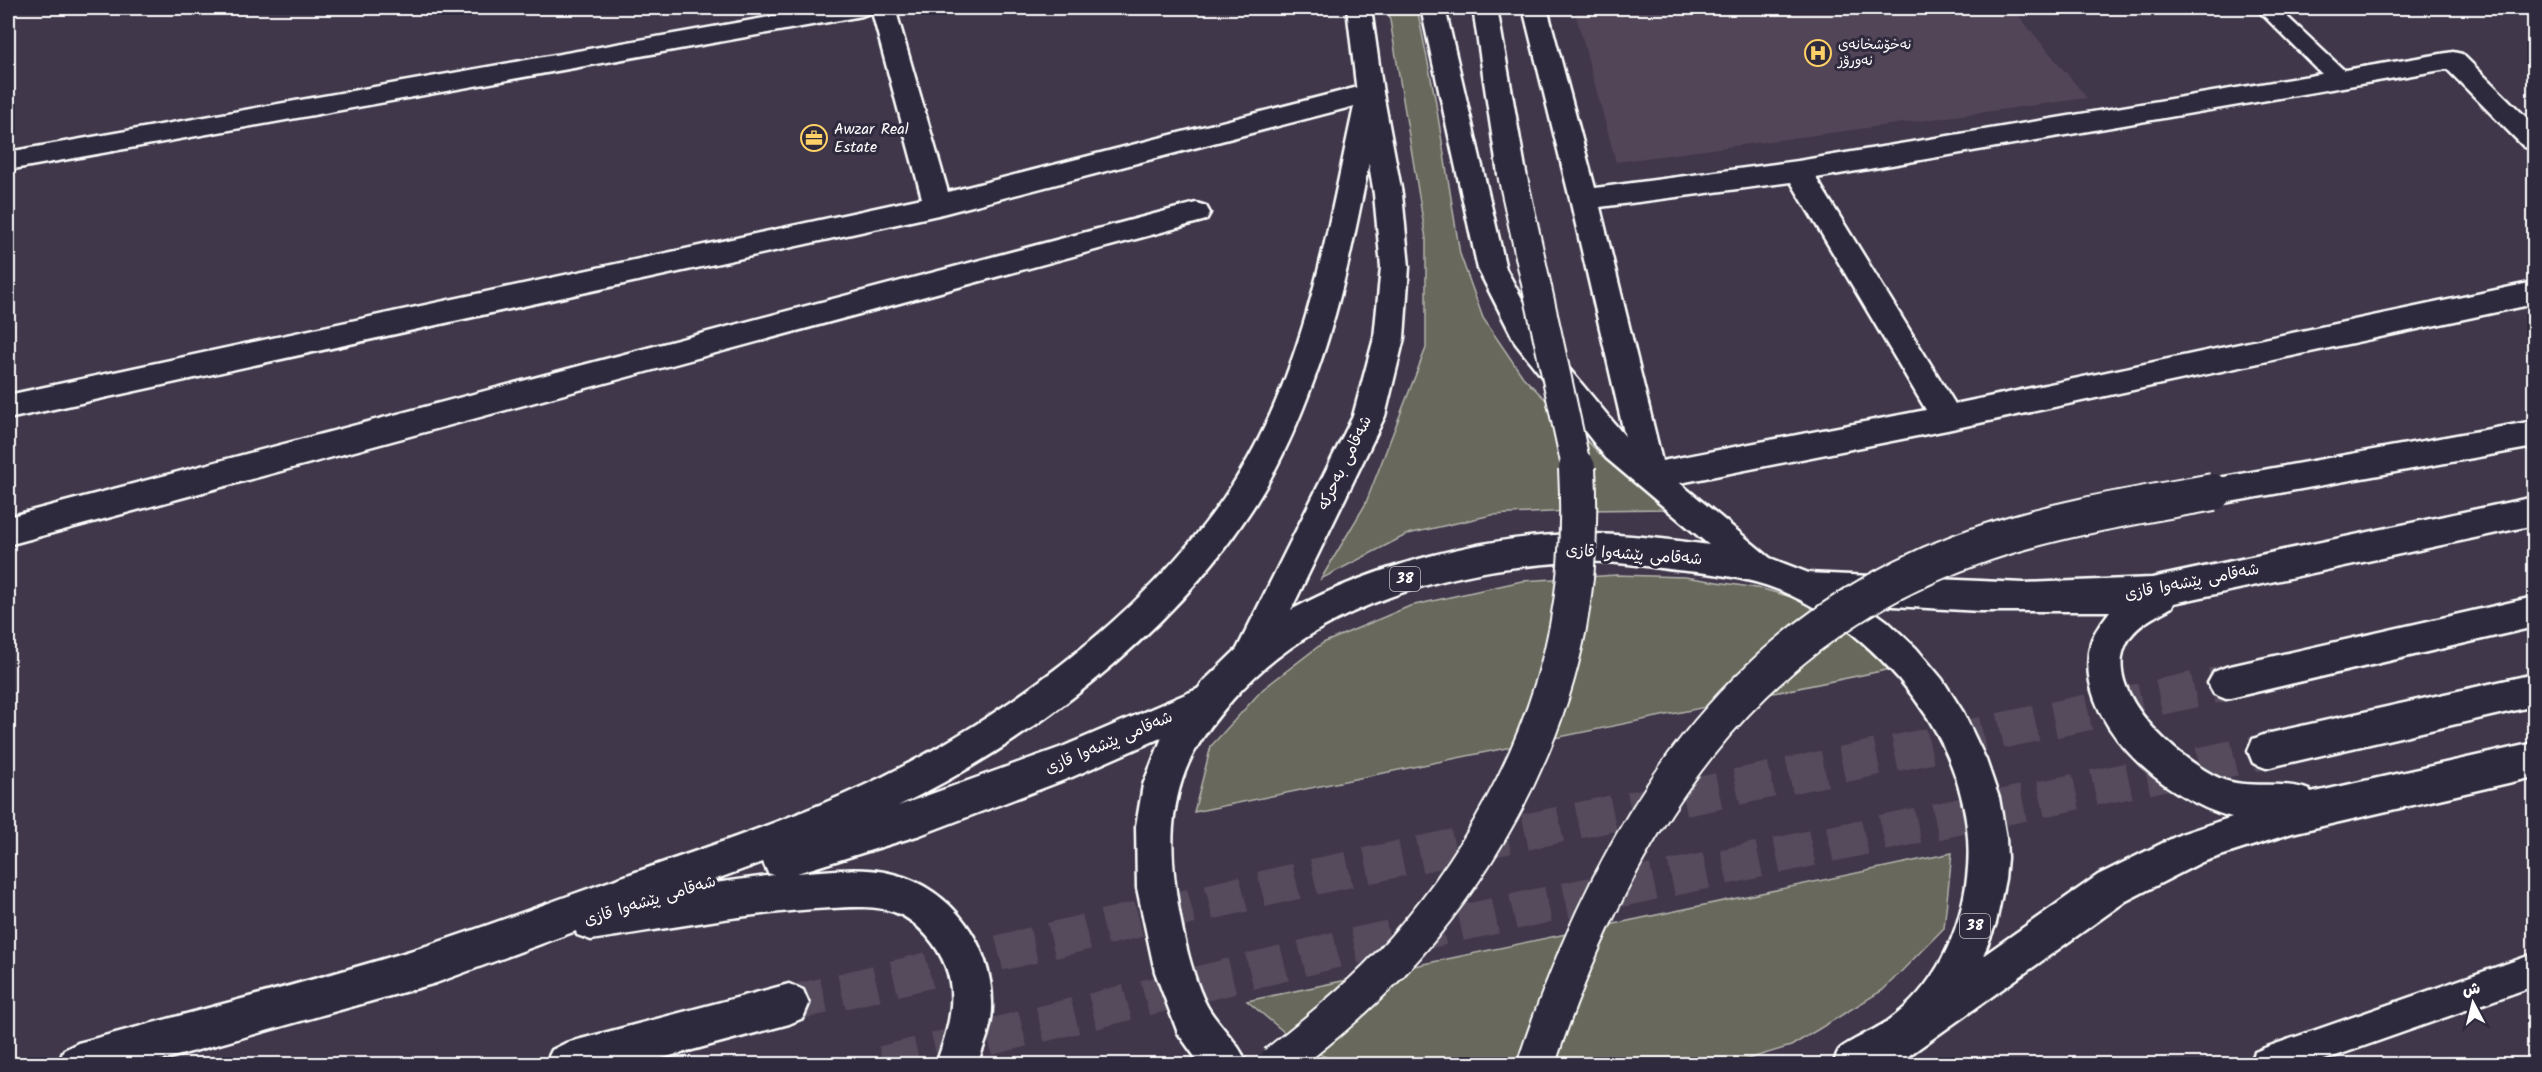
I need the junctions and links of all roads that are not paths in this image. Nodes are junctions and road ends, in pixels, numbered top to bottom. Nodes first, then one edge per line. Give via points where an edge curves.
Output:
1 (862, 8) edge
2 (883, 8) edge
3 (1359, 8) edge
4 (1433, 8) edge
5 (1485, 8) edge
6 (1535, 8) edge
7 (2266, 8) edge
8 (2340, 79) junction
9 (1370, 93) junction
10 (2535, 140) edge
11 (8, 161) edge
12 (1798, 171) junction
13 (1584, 199) junction
14 (938, 205) junction
15 (1196, 213) dead end
16 (2535, 293) edge
17 (8, 407) edge
18 (1947, 418) junction
19 (2535, 434) edge
20 (1650, 476) junction
21 (2535, 510) edge
22 (8, 531) edge
23 (1761, 569) junction
24 (2195, 583) junction
25 (1807, 587) junction
26 (2535, 612) edge
27 (1250, 657) junction
28 (2226, 683) tunnel mouth
29 (2535, 690) edge
30 (1209, 700) junction
31 (2266, 751) tunnel mouth
32 (2535, 760) edge
33 (2381, 795) junction
34 (578, 923) junction
35 (416, 969) junction
36 (2535, 970) edge
37 (789, 1004) tunnel mouth
38 (1890, 1045) junction
39 (78, 1065) edge
40 (566, 1065) edge
41 (957, 1065) edge
42 (1227, 1065) edge
43 (1276, 1065) edge
44 (1536, 1065) edge
45 (1854, 1065) edge
46 (2267, 1065) edge

1 - 11 main road
2 - 14 main road
3 - 9 main road, شەقامی بەحرکە / 38
4 - 20 main road, 38 via 1492,269 1531,344 1617,448
5 - 43 main road, bridge via 1512,174 1576,458 1578,554 1572,605 1544,709 1507,799 1453,888 1381,973
6 - 13 main road
7 - 8 lane
8 - 10 main road via 2453,60
8 - 12 main road
9 - 14 main road
9 - 27 main road, شەقامی بەحرکە / 38 via 1388,194 1395,267 1389,338 1369,416
9 - 35 main road via 1332,265 1306,362 1285,414 1259,470 1225,521 1182,575 1131,626 1066,683 1013,720 886,794 814,826
12 - 13 main road
12 - 18 main road
13 - 20 main road
14 - 17 main road
15 - 22 main road
16 - 18 main road
18 - 20 main road
19 - 44 main road, bridge via 2061,520 1963,551 1872,595 1828,622 1786,652 1754,683 1707,735 1663,793 1611,881 1564,982
20 - 23 main road, 38
21 - 24 main road, شەقامی پێشەوا قازی
23 - 25 main road, شەقامی پێشەوا قازی / 38
23 - 27 main road, شەقامی پێشەوا قازی / 38 via 1698,557 1575,548 1465,564 1348,598 1297,624
24 - 25 main road, شەقامی پێشەوا قازی via 2152,592 2063,599
24 - 33 main road via 2132,609 2113,630 2107,644 2105,673 2109,690 2115,707 2137,739 2188,781 2250,803 2269,805
25 - 38 main road, شەقامی پێشەوا قازی / 38 via 1866,623 1911,665 1937,699 1960,740 1984,808 1988,848 1981,906 1967,953 1938,1004
26 - 28 main road
27 - 30 main road, شەقامی پێشەوا قازی / 38
29 - 31 main road
30 - 34 main road, شەقامی پێشەوا قازی via 1072,760 920,817
30 - 42 main road, شەقامی پێشەوا قازی / 38 via 1177,745 1160,793 1153,838 1155,886 1182,996 1200,1033
32 - 33 main road, شەقامی پێشەوا قازی
33 - 38 main road, شەقامی پێشەوا قازی via 2292,815 2194,847 2112,888
34 - 35 main road, شەقامی پێشەوا قازی
34 - 41 main road via 775,893 864,888 902,895 935,915 958,944 965,963 971,982 970,1024
35 - 39 main road, شەقامی پێشەوا قازی
36 - 46 lane
37 - 40 main road
38 - 45 main road, شەقامی پێشەوا قازی / 38

